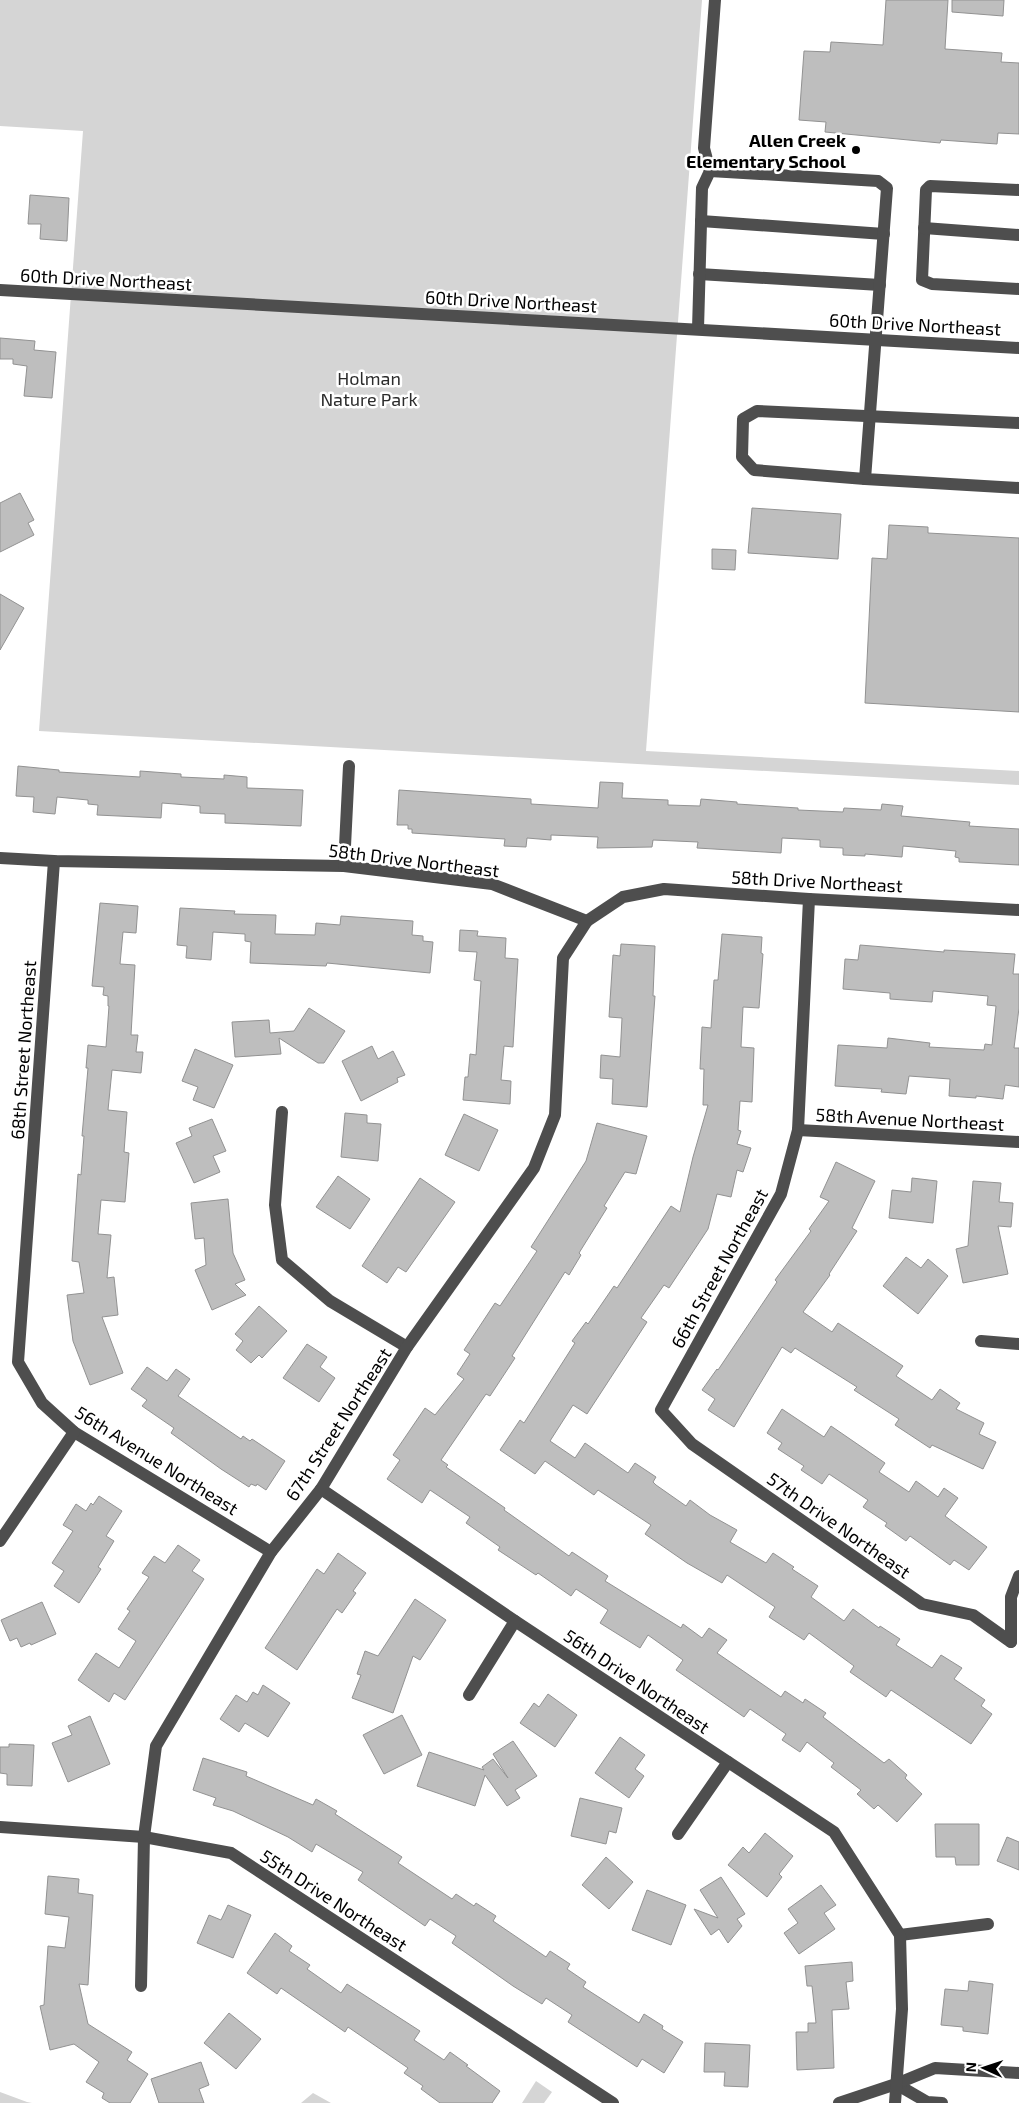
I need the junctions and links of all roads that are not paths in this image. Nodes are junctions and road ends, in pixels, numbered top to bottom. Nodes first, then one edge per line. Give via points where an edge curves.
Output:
1 (714, 0) edge
2 (710, 171) junction
3 (1019, 190) edge
4 (700, 221) junction
5 (924, 228) junction
6 (884, 234) junction
7 (1019, 235) edge
8 (699, 274) junction
9 (880, 285) junction
10 (1019, 289) edge
11 (0, 290) edge
12 (698, 329) junction
13 (876, 339) junction
14 (1019, 348) edge
15 (870, 416) junction
16 (1019, 423) edge
17 (864, 479) junction
18 (1019, 488) edge
19 (349, 766) dead end
20 (0, 858) edge
21 (54, 861) junction
22 (344, 866) junction
23 (809, 899) junction
24 (1019, 910) edge
25 (587, 921) junction
26 (282, 1112) dead end
27 (798, 1130) junction
28 (1019, 1142) edge
29 (981, 1341) dead end
30 (1019, 1344) edge
31 (408, 1347) junction
32 (18, 1362) joint
33 (661, 1410) joint
34 (74, 1432) junction
35 (321, 1489) junction
36 (0, 1541) edge
37 (271, 1552) junction
38 (1019, 1576) edge
39 (515, 1621) junction
40 (469, 1695) dead end
41 (728, 1762) junction
42 (0, 1827) edge
43 (678, 1834) dead end
44 (144, 1837) junction
45 (988, 1924) dead end
46 (900, 1935) junction
47 (141, 1986) dead end
48 (1019, 2073) edge
49 (896, 2084) junction
50 (613, 2103) edge
51 (839, 2103) edge
52 (895, 2103) edge
53 (942, 2103) edge

1 - 2 street via 704,148
2 - 4 street via 702,188
2 - 6 street via 878,181 888,188
3 - 5 street via 930,186 926,190
4 - 6 street
4 - 8 street
5 - 7 street
5 - 10 street via 922,280 932,284
6 - 9 street
8 - 9 street
8 - 12 street
9 - 13 street
11 - 12 street, 60th Drive Northeast
12 - 13 street, 60th Drive Northeast
13 - 14 street, 60th Drive Northeast
13 - 15 street
15 - 16 street
15 - 17 street
15 - 17 street via 757,411 743,419 742,457 754,470
17 - 18 street
19 - 22 street
20 - 21 street, 58th Drive Northeast
21 - 22 street, 58th Drive Northeast
21 - 32 street, 68th Street Northeast
22 - 25 street, 58th Drive Northeast via 492,884
23 - 24 street, 58th Drive Northeast
23 - 25 street, 58th Drive Northeast via 664,889 623,897
23 - 27 street, 66th Street Northeast
25 - 31 street, 67th Street Northeast via 563,958 555,1115 534,1168
26 - 31 street via 275,1205 282,1260 330,1301
27 - 28 street, 58th Avenue Northeast
27 - 33 street, 66th Street Northeast via 781,1194
29 - 30 street
31 - 35 street, 67th Street Northeast
32 - 34 street, 56th Avenue Northeast via 42,1403
33 - 38 street, 57th Drive Northeast via 692,1444 922,1604 973,1615 1011,1642 1011,1597
34 - 36 street
34 - 37 street, 56th Avenue Northeast
35 - 37 street, 67th Street Northeast
35 - 39 street, 56th Drive Northeast
37 - 44 street, 67th Street Northeast via 156,1746
39 - 40 street
39 - 41 street, 56th Drive Northeast
41 - 43 street
41 - 46 street, 56th Drive Northeast via 834,1832
42 - 44 street, 55th Drive Northeast
44 - 47 street, 67th Street Northeast
44 - 50 street, 55th Drive Northeast via 231,1853
45 - 46 street
46 - 49 street via 902,2008
48 - 49 street via 935,2068
49 - 51 street
49 - 52 street
49 - 53 street via 927,2102

